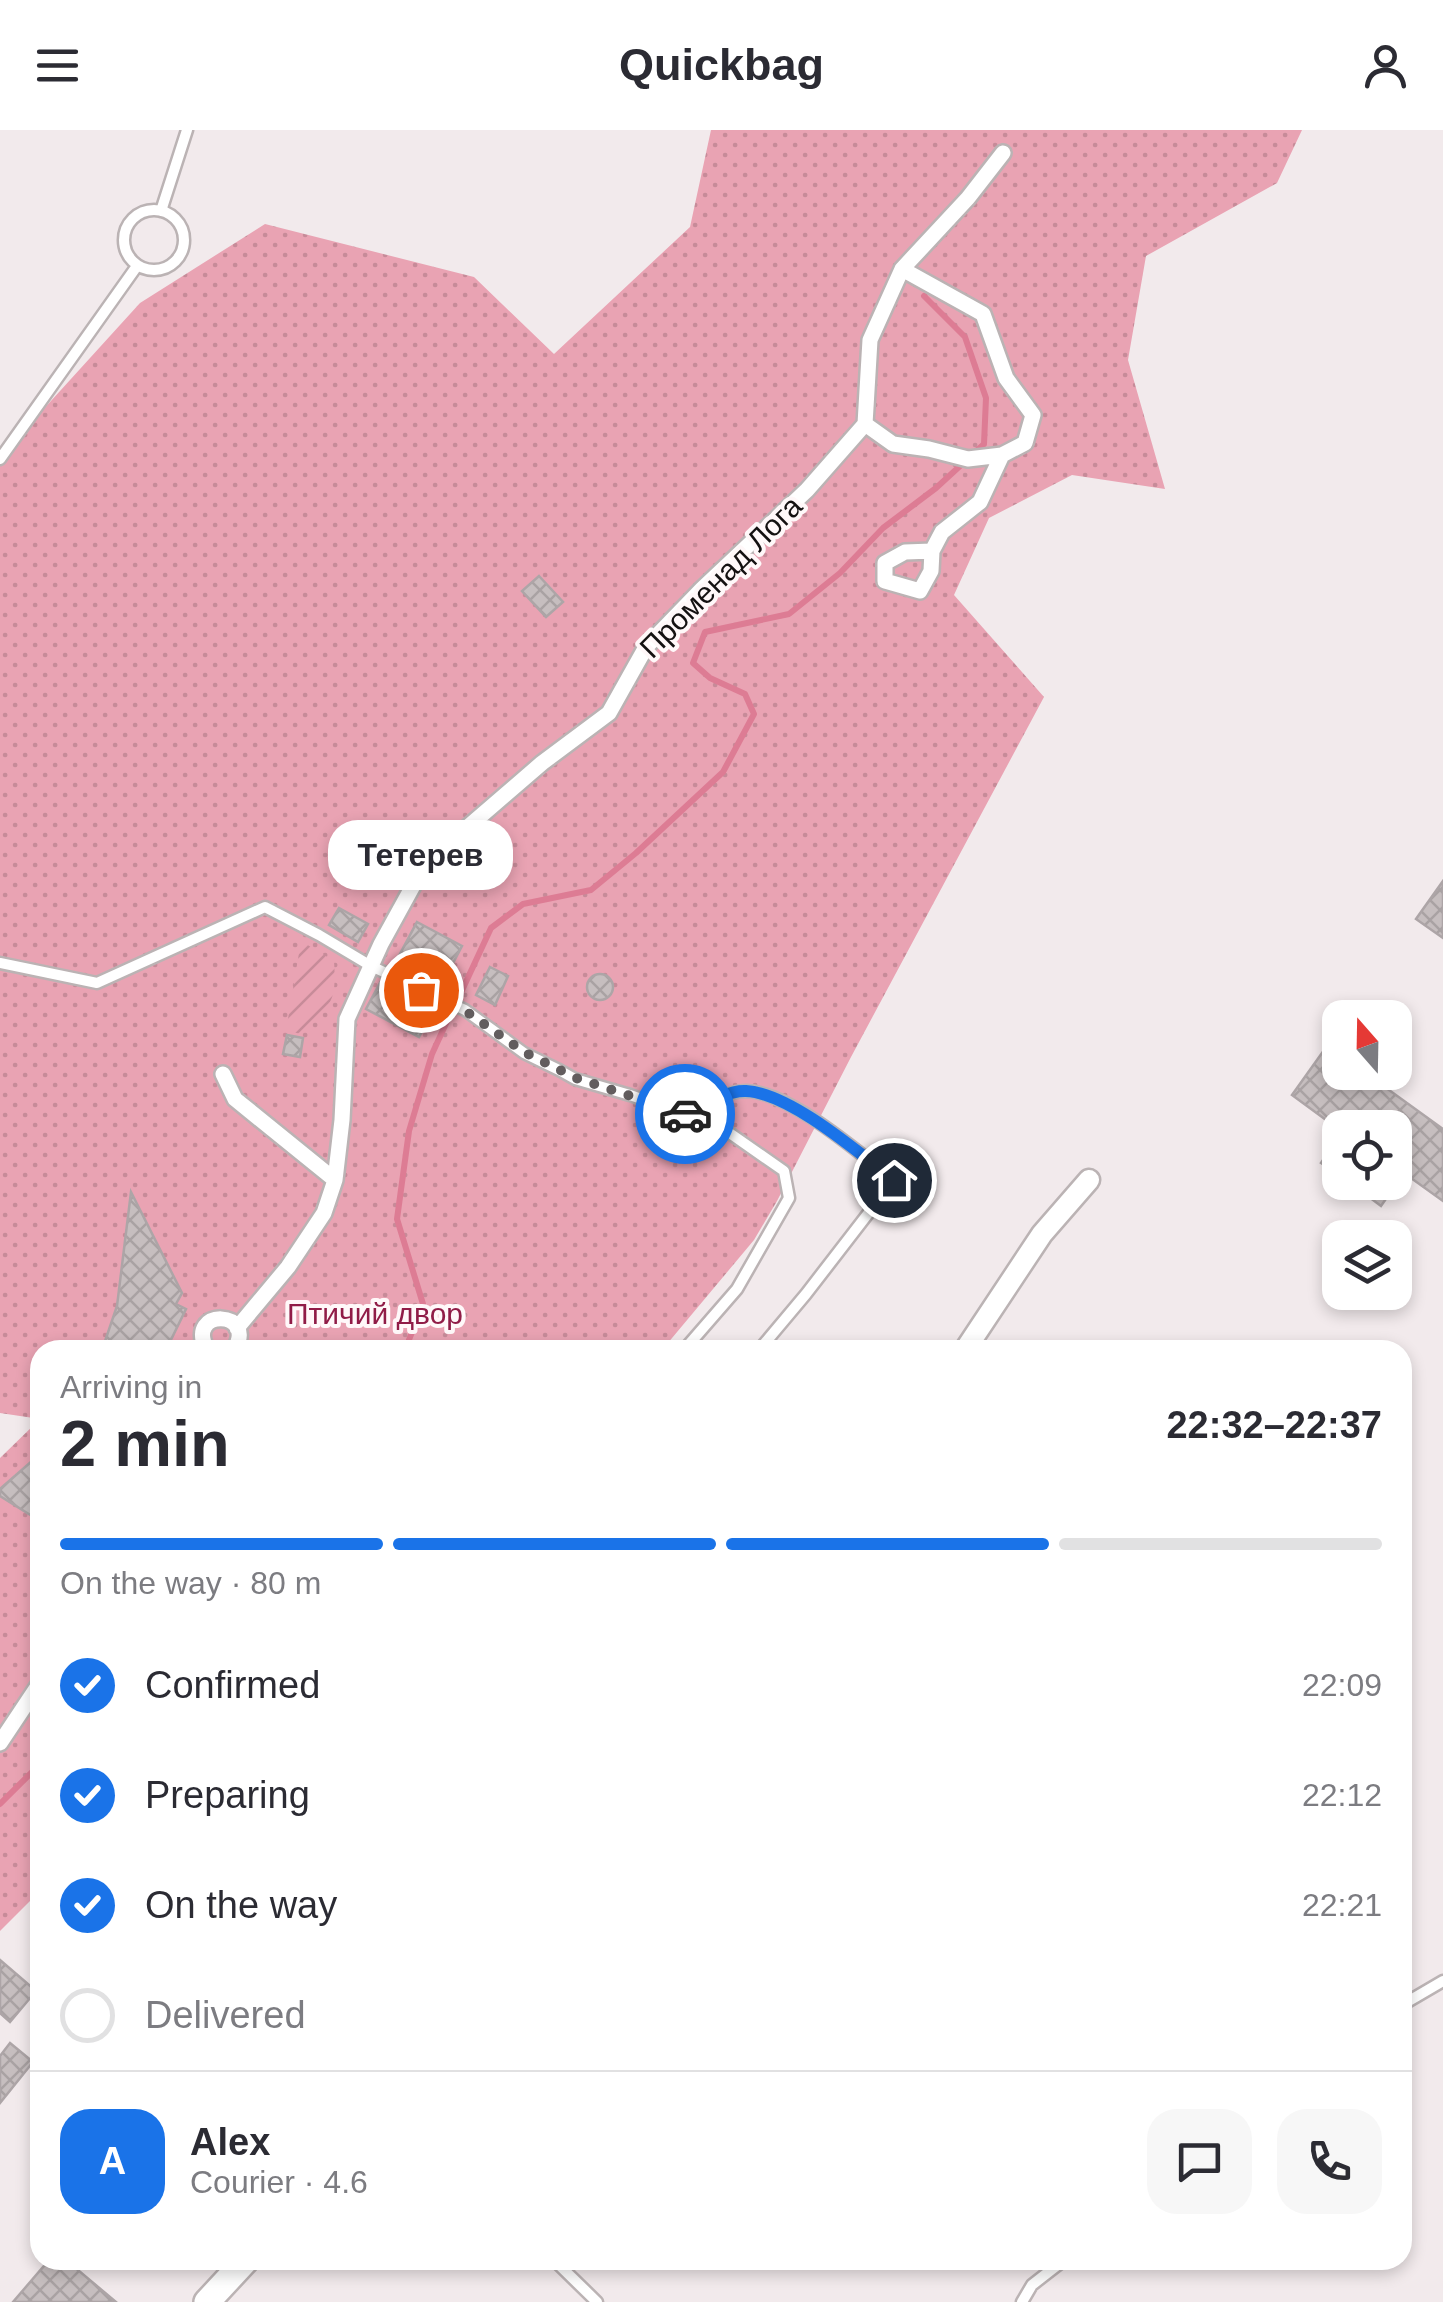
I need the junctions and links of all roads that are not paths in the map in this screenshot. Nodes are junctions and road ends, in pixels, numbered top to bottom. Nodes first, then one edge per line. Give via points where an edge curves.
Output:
1 (186, 130) edge
2 (1003, 153) dead end
3 (161, 211) junction
4 (138, 266) junction
5 (902, 269) junction
6 (864, 424) junction
7 (1002, 455) junction
8 (0, 459) edge
9 (932, 551) dead end
10 (0, 963) edge
11 (370, 966) junction
12 (223, 1074) dead end
13 (688, 1116) junction
14 (334, 1180) junction
15 (1089, 1180) dead end
16 (237, 1328) junction
17 (203, 1340) edge
18 (239, 1340) edge
19 (693, 1340) edge
20 (767, 1340) edge
21 (973, 1340) edge
22 (30, 1698) edge
23 (0, 1743) edge
24 (1443, 1981) edge
25 (1412, 1999) edge
26 (237, 2270) edge
27 (564, 2270) edge
28 (1052, 2270) edge
29 (207, 2302) edge
30 (598, 2302) edge
31 (1022, 2302) edge

1 - 3 lane
2 - 5 street
3 - 4 lane via 134,217 124,232 126,251
3 - 4 lane via 182,231 181,252 168,267
4 - 8 lane
5 - 6 street via 870,340
5 - 7 street via 983,314 1006,378 1033,414 1024,444
6 - 7 street via 893,444 968,459
6 - 11 street, Променад Лога via 807,490 646,647 608,712 425,864
7 - 9 street via 980,502 942,532
10 - 11 lane via 98,983 265,907
11 - 13 lane via 464,1010 576,1078
11 - 14 street, Променад Лога via 347,1018
12 - 14 street via 236,1099
13 - 19 lane via 721,1127 784,1171 789,1198 737,1289
13 - 20 lane via 747,1091 783,1102 894,1180
14 - 16 street, Променад Лога via 324,1213
15 - 21 street via 1042,1234
16 - 17 street via 220,1318 205,1326
16 - 18 street
22 - 23 street
24 - 25 lane
26 - 29 street
27 - 30 lane
28 - 31 lane

